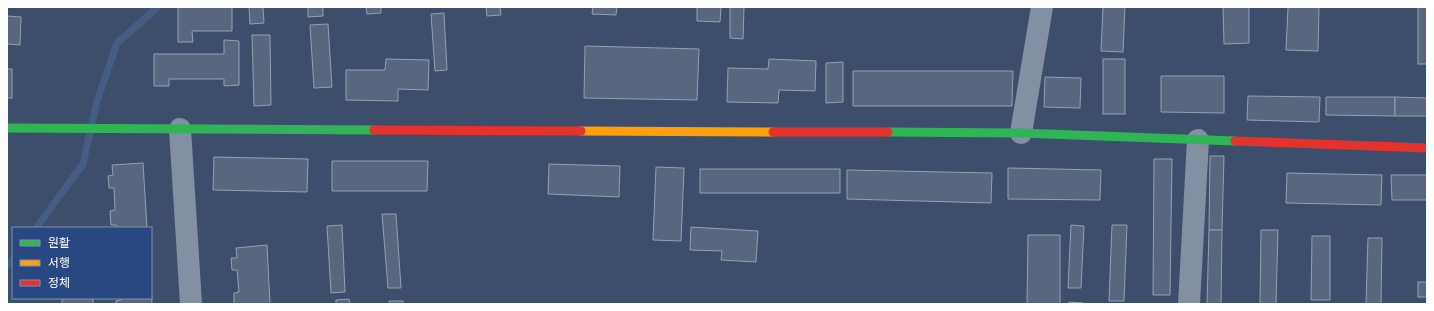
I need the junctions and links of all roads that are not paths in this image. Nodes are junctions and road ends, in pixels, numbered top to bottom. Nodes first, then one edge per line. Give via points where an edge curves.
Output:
1 (1042, 7) edge
2 (7, 128) edge
3 (180, 129) junction
4 (1021, 133) junction
5 (1198, 140) junction
6 (1427, 148) edge
7 (191, 304) edge
8 (1189, 304) edge

1 - 4 street
2 - 3 street
3 - 4 street
3 - 7 street
4 - 5 street
5 - 6 street
5 - 8 street

